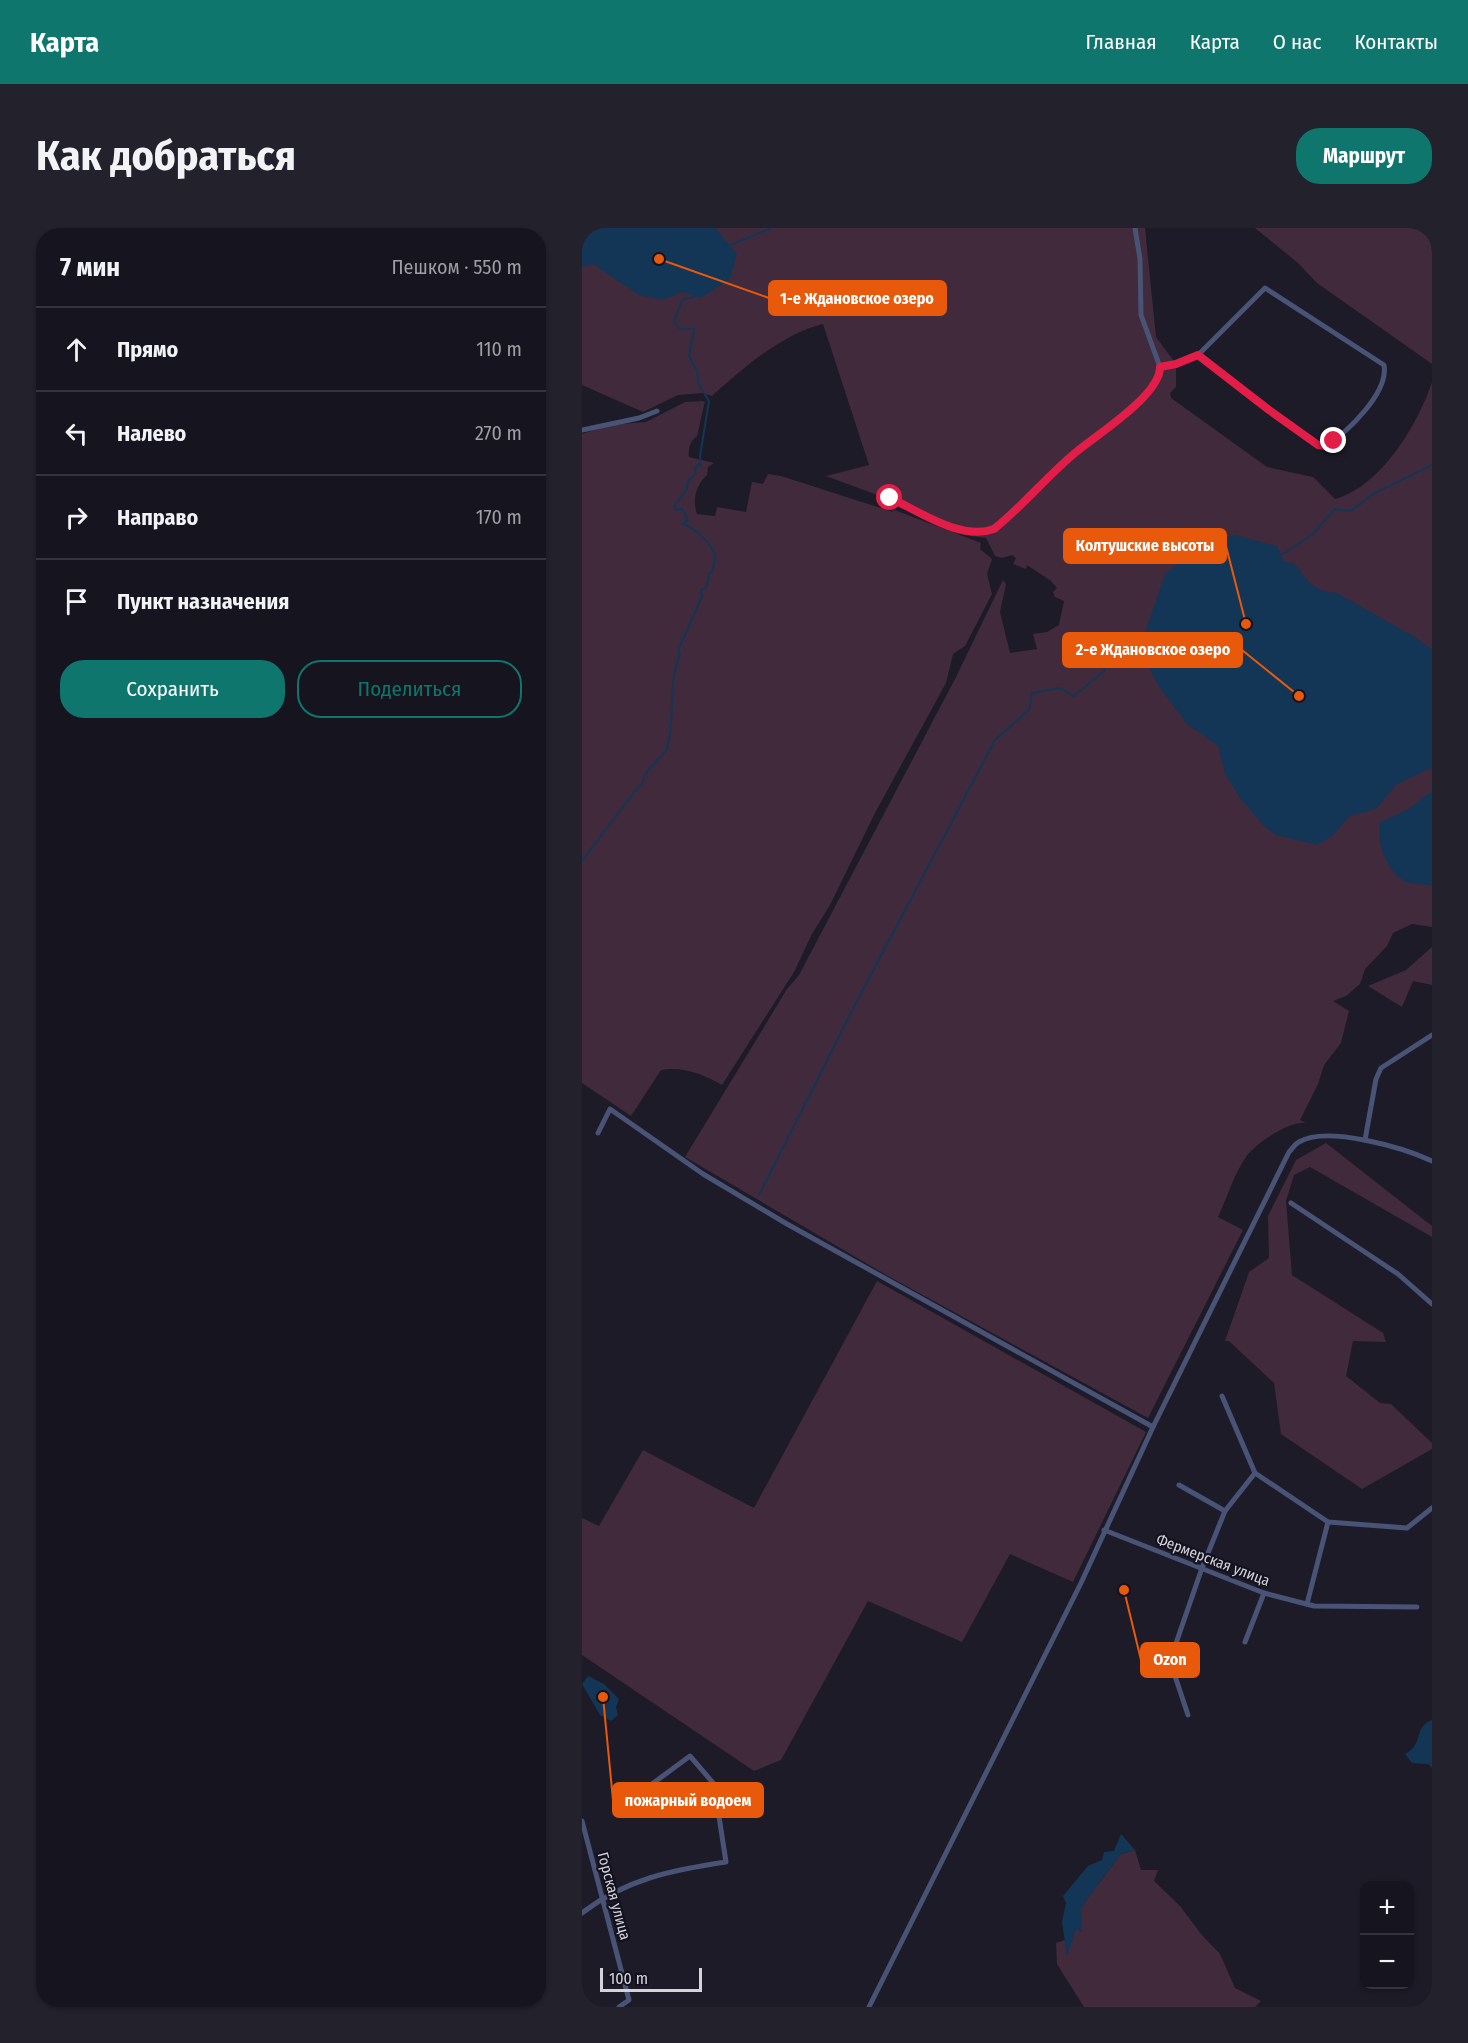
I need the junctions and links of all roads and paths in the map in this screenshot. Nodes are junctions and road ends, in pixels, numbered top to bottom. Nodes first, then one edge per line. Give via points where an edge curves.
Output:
1 (1135, 228) edge
2 (1198, 355) junction
3 (1160, 367) junction
4 (657, 411) dead end
5 (582, 430) edge
6 (890, 498) dead end
7 (1432, 1035) edge
8 (598, 1133) dead end
9 (1365, 1140) junction
10 (1432, 1161) edge
11 (1291, 1203) dead end
12 (1432, 1304) edge
13 (1222, 1396) dead end
14 (1153, 1427) junction
15 (1255, 1473) junction
16 (1179, 1485) dead end
17 (1432, 1508) edge
18 (1225, 1511) junction
19 (1328, 1522) junction
20 (1104, 1530) junction
21 (1202, 1568) junction
22 (1264, 1593) junction
23 (1307, 1604) junction
24 (1417, 1607) dead end
25 (1245, 1642) dead end
26 (1188, 1715) dead end
27 (652, 1784) dead end
28 (582, 1821) edge
29 (583, 1831) edge
30 (601, 1897) junction
31 (582, 1912) edge
32 (629, 2000) junction
33 (619, 2007) edge
34 (632, 2007) edge
35 (869, 2007) edge

1 - 3 street via 1142,315
2 - 2 street via 1318,445 1326,446 1366,410 1385,372 1384,365 1265,288
2 - 3 street
3 - 6 street via 1160,376 1147,393 1075,452 994,529 957,529
4 - 5 street
7 - 9 street via 1381,1068
8 - 14 street via 610,1109 703,1174 788,1224
9 - 10 street via 1405,1149
9 - 14 street via 1311,1138 1299,1142 1289,1152
11 - 12 street via 1398,1274
13 - 15 street
14 - 20 street
15 - 18 street
15 - 19 street
16 - 18 street
17 - 19 street via 1407,1528
18 - 21 street
19 - 23 street
20 - 21 street, Фермерская улица
20 - 35 street
21 - 22 street, Фермерская улица
21 - 26 street via 1172,1660
22 - 23 street, Фермерская улица
22 - 25 street
23 - 24 street, Фермерская улица
27 - 30 street via 690,1756 714,1785 726,1862 670,1870
28 - 29 street, Горская улица
29 - 30 street, Горская улица
30 - 31 street
30 - 32 street, Горская улица
32 - 33 street
32 - 34 street, Горская улица

